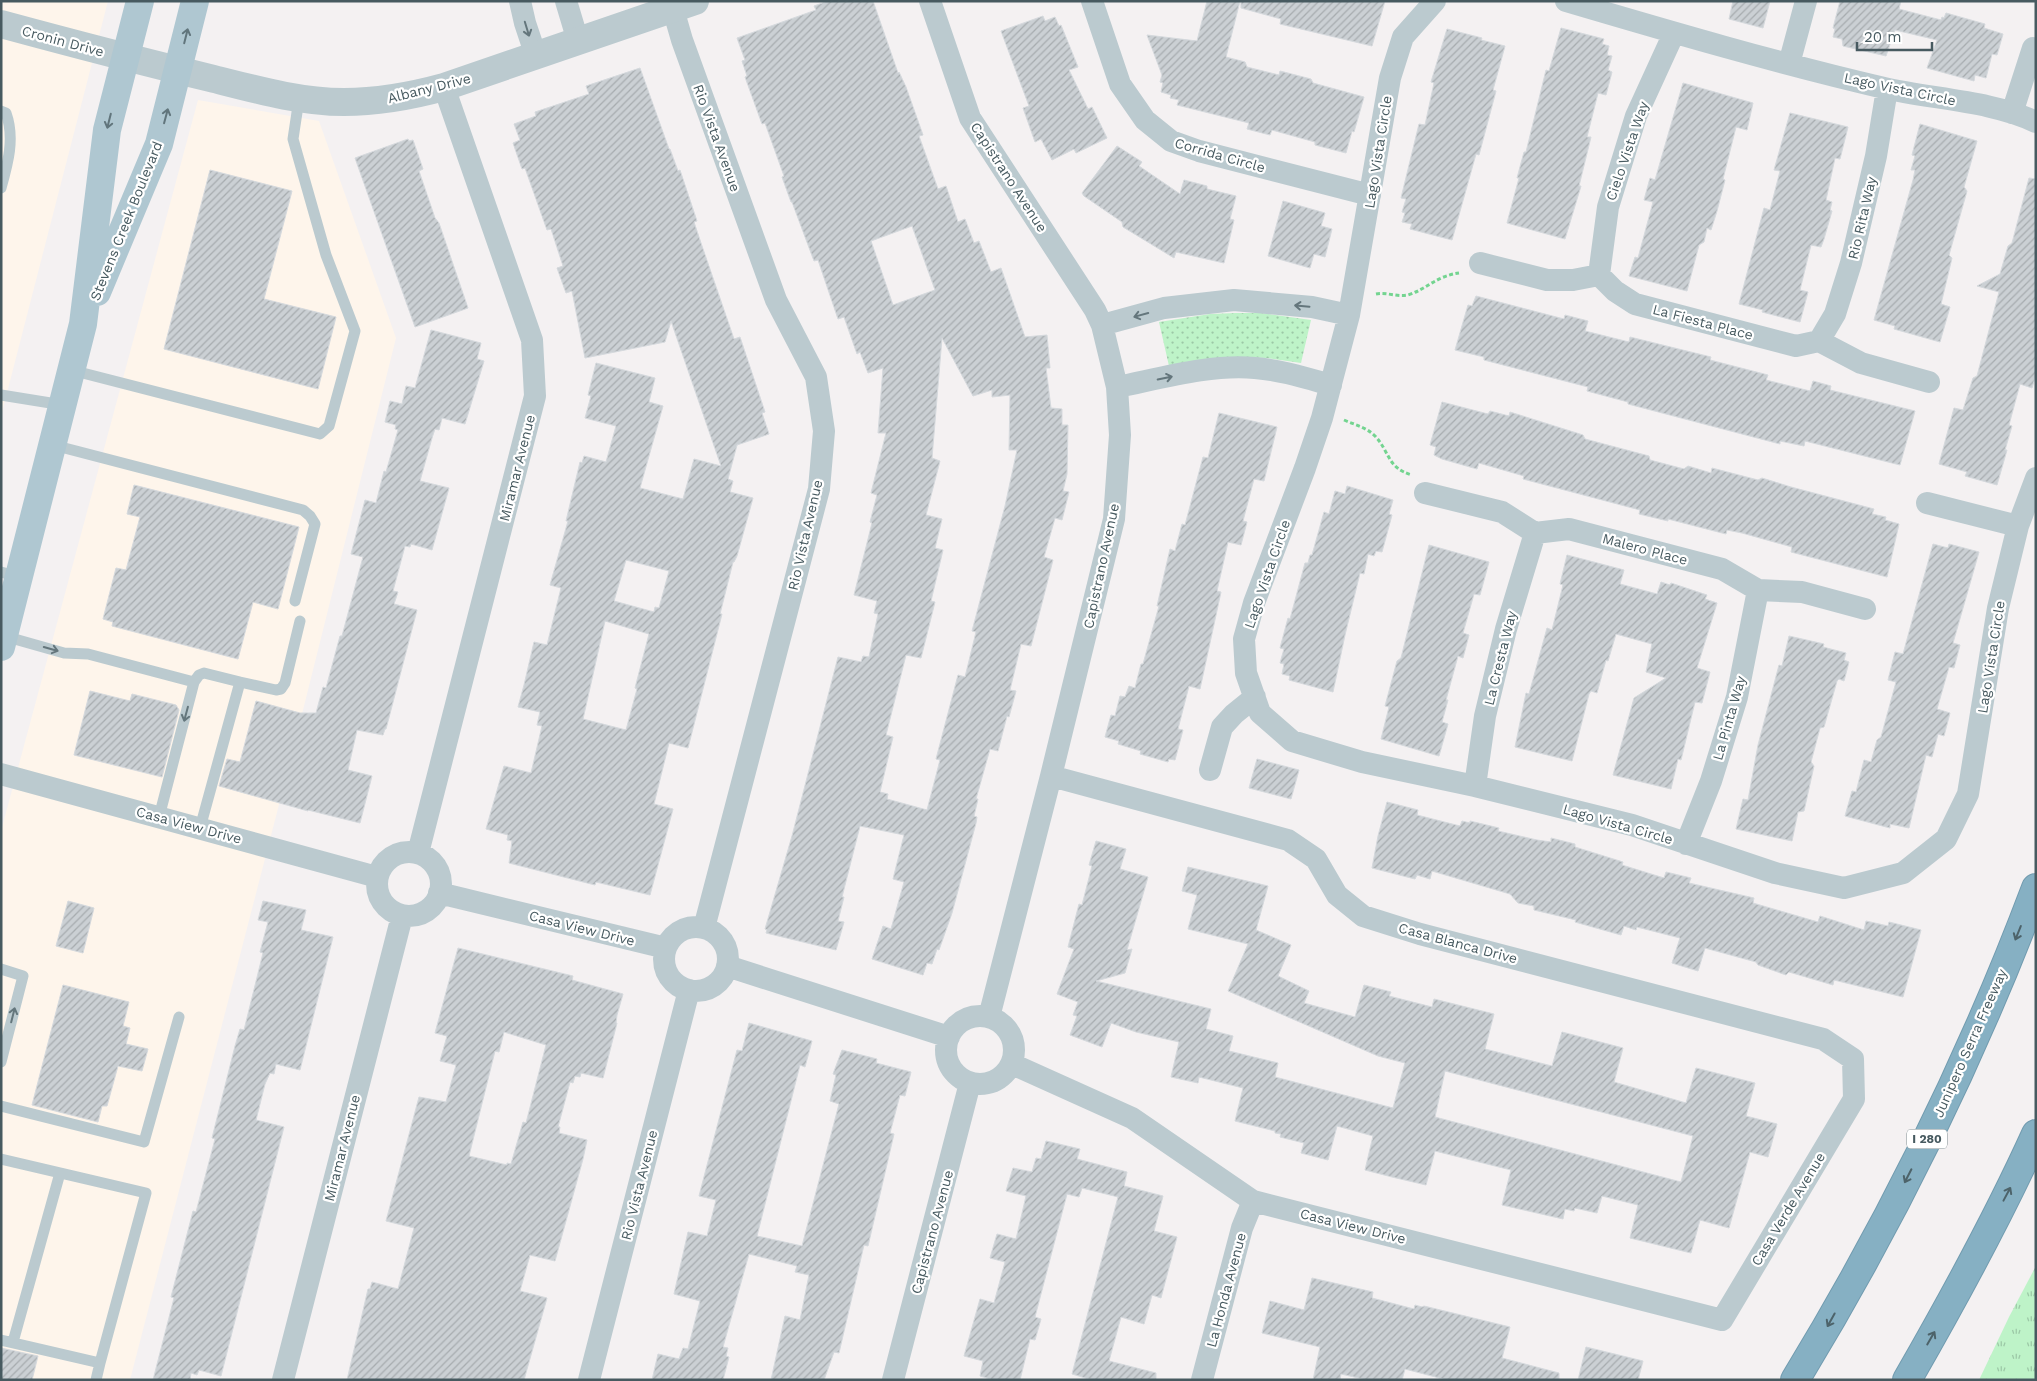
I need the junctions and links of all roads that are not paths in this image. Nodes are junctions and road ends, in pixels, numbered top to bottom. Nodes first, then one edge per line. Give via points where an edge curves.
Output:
1 (140, 1) edge
2 (195, 1) edge
3 (520, 1) edge
4 (566, 1) edge
5 (930, 1) edge
6 (1092, 1) edge
7 (1435, 1) edge
8 (1566, 1) edge
9 (1806, 1) edge
10 (684, 5) edge
11 (1, 24) edge
12 (1674, 33) junction
13 (578, 41) junction
14 (2033, 48) dead end
15 (536, 56) junction
16 (126, 57) junction
17 (1789, 64) junction
18 (178, 70) junction
19 (444, 87) junction
20 (1886, 89) junction
21 (299, 99) junction
22 (1, 111) edge
23 (2012, 113) junction
24 (2036, 122) edge
25 (2, 182) edge
26 (1370, 195) junction
27 (1480, 263) road end
28 (1599, 275) junction
29 (1350, 315) junction
30 (83, 324) junction
31 (1102, 325) junction
32 (1819, 341) junction
33 (72, 370) junction
34 (1929, 382) dead end
35 (1331, 385) junction
36 (1117, 388) junction
37 (1, 395) edge
38 (63, 405) junction
39 (53, 445) junction
40 (2036, 478) edge
41 (1423, 486) road end
42 (1927, 503) dead end
43 (2018, 526) junction
44 (1535, 533) junction
45 (10, 575) edge
46 (1758, 590) junction
47 (295, 601) dead end
48 (1865, 609) dead end
49 (300, 621) dead end
50 (3, 641) edge
51 (194, 682) junction
52 (240, 682) junction
53 (1255, 697) junction
54 (1210, 770) dead end
55 (1, 774) edge
56 (1051, 776) junction
57 (1475, 786) junction
58 (159, 817) junction
59 (200, 828) junction
60 (1686, 844) junction
61 (418, 853) junction
62 (377, 877) junction
63 (2036, 888) edge
64 (440, 893) junction
65 (402, 916) junction
66 (704, 928) junction
67 (666, 948) junction
68 (727, 966) junction
69 (1, 970) edge
70 (689, 990) junction
71 (179, 1017) dead end
72 (989, 1017) junction
73 (949, 1037) junction
74 (1, 1062) edge
75 (1012, 1064) junction
76 (970, 1083) junction
77 (1854, 1099) joint
78 (1, 1106) edge
79 (2036, 1134) edge
80 (1, 1160) edge
81 (60, 1173) junction
82 (1253, 1201) junction
83 (1722, 1320) joint
84 (1, 1340) edge
85 (13, 1342) junction
86 (100, 1362) junction
87 (96, 1380) edge
88 (283, 1380) edge
89 (588, 1380) edge
90 (893, 1380) edge
91 (1202, 1380) edge
92 (1795, 1380) edge
93 (1906, 1380) edge

1 - 16 main road, Stevens Creek Boulevard
18 -> 2 main road, Stevens Creek Boulevard
3 -> 15 street
4 - 13 street
5 - 31 street, Capistrano Avenue via 970,118
6 - 26 street, Corrida Circle via 1120,84 1145,120 1171,142
7 - 26 street, Lago Vista Circle via 1403,37 1390,78
8 - 12 street, Lago Vista Circle
9 - 17 street
10 - 13 street, Albany Drive
10 - 66 street, Rio Vista Avenue via 686,50 776,300 816,378 824,431 819,489
11 - 16 street, Cronin Drive
12 - 17 street, Lago Vista Circle
12 - 28 street, Cielo Vista Way via 1636,116 1608,206
13 - 15 street, Albany Drive
14 - 23 street
15 - 19 street, Albany Drive
16 - 18 street, Albany Drive
16 -> 30 main road, Stevens Creek Boulevard via 107,130
17 - 20 street, Lago Vista Circle
18 - 21 street, Albany Drive
30 -> 18 main road, Stevens Creek Boulevard via 159,144
19 - 21 street, Albany Drive via 381,101
19 - 61 street, Miramar Avenue via 532,340 535,396
20 - 23 street, Lago Vista Circle
20 - 32 street, Rio Rita Way via 1876,156 1851,263 1835,314
21 - 33 lane via 293,139 326,255 356,331 330,426 320,434
22 - 25 lane via 6,113 11,135 10,155
23 - 24 street, Lago Vista Circle
26 - 29 street, Lago Vista Circle
27 - 28 street via 1547,280 1574,280
28 - 32 street, La Fiesta Place via 1615,292 1635,304 1796,346
29 -> 31 street via 1234,300 1164,308
29 - 35 street, Lago Vista Circle
30 - 33 main road, Stevens Creek Boulevard
31 - 36 street, Capistrano Avenue
32 - 34 street via 1861,363
33 - 38 main road, Stevens Creek Boulevard
36 -> 35 street via 1172,376 1255,368 1299,375
35 - 53 street, Lago Vista Circle via 1244,639 1246,672
36 - 56 street, Capistrano Avenue via 1120,435 1114,519
37 - 38 lane
38 - 39 main road, Stevens Creek Boulevard
39 - 45 main road, Stevens Creek Boulevard
39 - 47 lane via 303,510 315,524
40 - 43 street, Lago Vista Circle
41 - 44 street via 1502,512
42 - 43 street
43 - 60 street, Lago Vista Circle via 1998,608 1968,794 1946,839 1903,873 1844,888 1775,873
44 - 46 street, Malero Place via 1569,529 1722,569
44 - 57 street, La Cresta Way via 1506,629 1485,716
45 - 50 main road, Stevens Creek Boulevard
46 - 48 street, Malero Place via 1802,592
46 - 60 street, La Pinta Way via 1737,697 1711,781
49 - 52 lane via 281,688 276,690
50 -> 51 lane via 64,653 88,654
51 - 52 lane via 204,673
51 -> 58 lane
52 - 59 lane
53 - 54 street via 1222,727
53 - 57 street, Lago Vista Circle via 1260,712 1292,741 1362,762
55 - 58 street, Casa View Drive
56 - 72 street, Capistrano Avenue
56 - 77 street, Casa Blanca Drive via 1288,840 1316,859 1337,895 1363,916 1420,934 1823,1039 1853,1059
57 - 60 street, Lago Vista Circle via 1632,825
58 - 59 street, Casa View Drive
59 - 62 street, Casa View Drive
61 - 62 street via 396,855 387,861
61 - 64 street via 432,862 438,872
62 - 65 street via 380,899 386,908
63 -> 92 highway, Junipero Serra Freeway / I 280 via 1968,1052 1929,1134 1856,1274
64 - 65 street via 433,906 424,913
64 - 67 street, Casa View Drive
65 - 88 street, Miramar Avenue
66 - 67 street via 681,931
66 - 68 street via 724,942
67 - 70 street via 666,970 679,986
68 - 70 street via 717,983 699,991
68 - 73 street
74 -> 69 lane via 23,976
70 - 89 street, Rio Vista Avenue
71 - 78 lane via 144,1142
72 - 73 street via 965,1020
72 - 75 street via 1008,1030 1015,1052
73 - 76 street via 947,1060 952,1070
75 - 76 street via 995,1082 983,1085
75 - 82 street, Casa View Drive via 1132,1118
76 - 90 street, Capistrano Avenue
77 - 83 street, Casa Verde Avenue
93 -> 79 highway via 1938,1327
80 - 81 lane
81 - 85 lane
81 - 86 lane via 146,1193
82 - 83 street, Casa View Drive
82 - 91 street, La Honda Avenue via 1242,1228
84 - 85 lane
85 - 86 lane
86 - 87 lane

